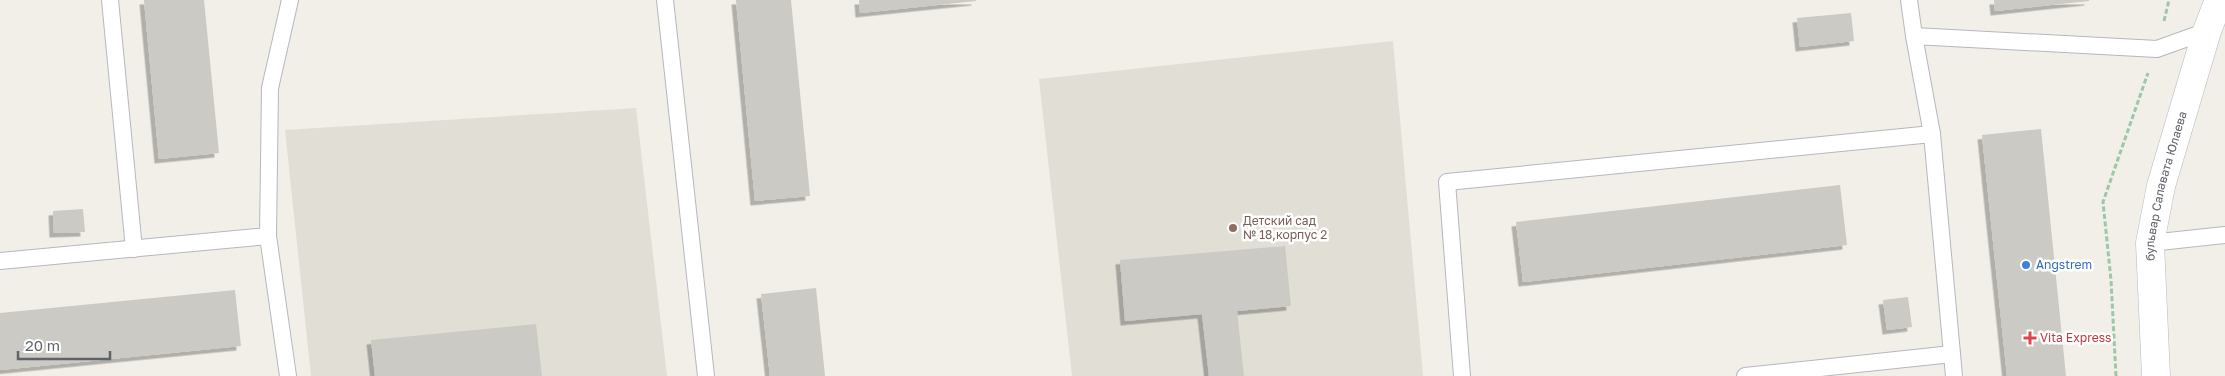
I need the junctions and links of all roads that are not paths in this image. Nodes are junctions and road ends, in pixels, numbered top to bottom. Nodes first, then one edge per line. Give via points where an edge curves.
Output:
1 (110, 0) edge
2 (290, 0) edge
3 (665, 0) edge
4 (1909, 0) edge
5 (2219, 0) edge
6 (2207, 32) junction
7 (1914, 36) junction
8 (1932, 134) junction
9 (2225, 235) edge
10 (268, 236) junction
11 (2150, 243) junction
12 (134, 249) junction
13 (0, 261) edge
14 (1952, 354) junction
15 (288, 376) edge
16 (706, 376) edge
17 (1462, 376) edge
18 (1745, 376) edge
19 (1954, 376) edge
20 (2156, 376) edge

1 - 12 lane
2 - 10 lane via 270,88
3 - 16 lane
4 - 7 lane
5 - 6 street, бульвар Салавата Юлаева
6 - 7 lane via 2157,49
6 - 11 street, бульвар Салавата Юлаева via 2161,186
7 - 8 lane
8 - 14 lane
8 - 17 lane via 1447,182
9 - 11 lane
10 - 12 lane
10 - 15 lane
11 - 20 street, бульвар Салавата Юлаева
12 - 13 lane
14 - 18 lane
14 - 19 lane

